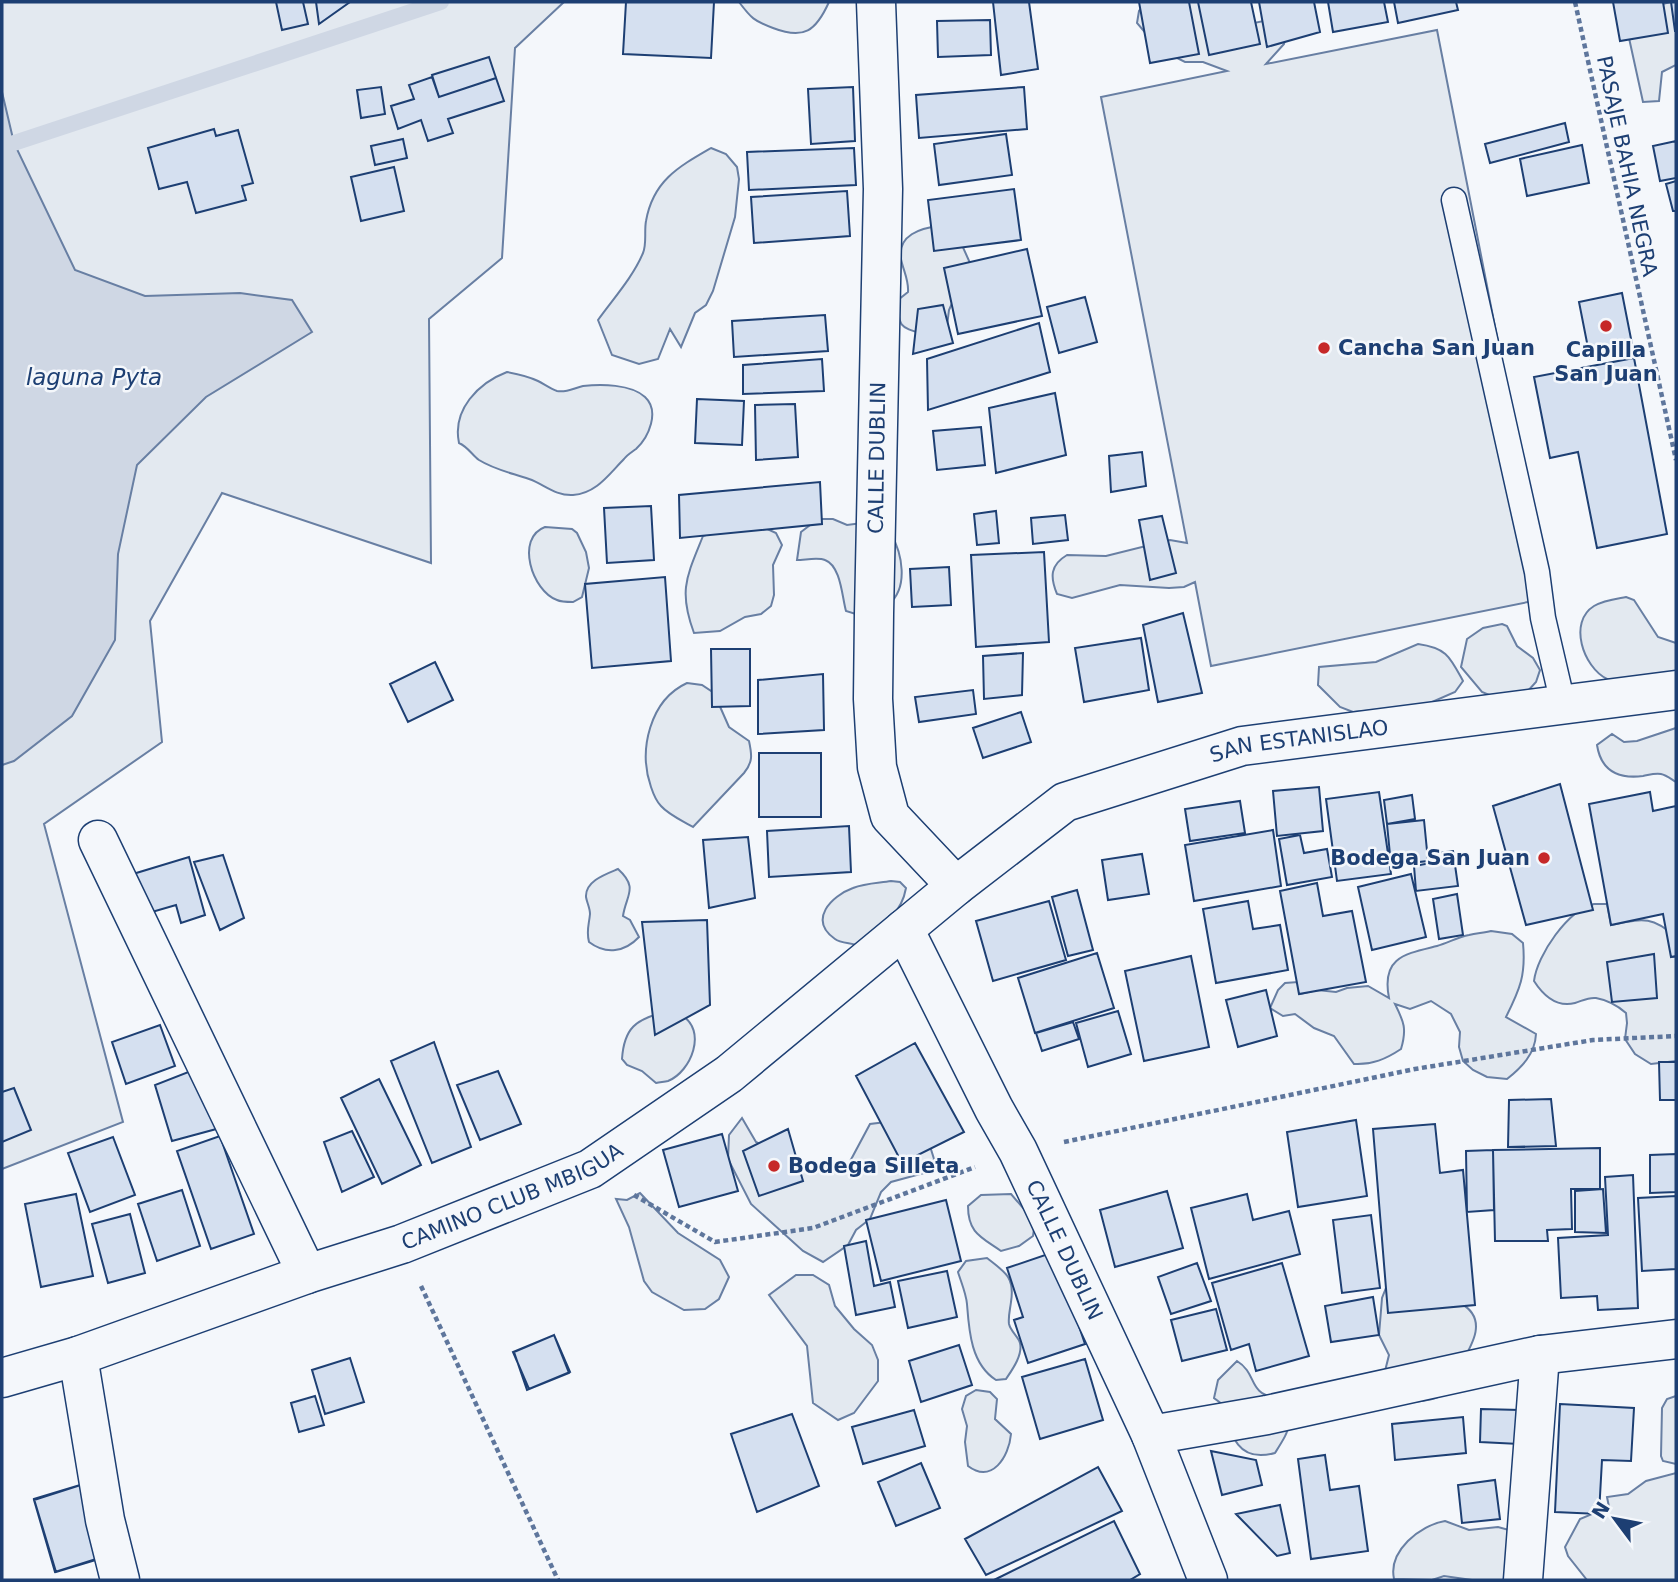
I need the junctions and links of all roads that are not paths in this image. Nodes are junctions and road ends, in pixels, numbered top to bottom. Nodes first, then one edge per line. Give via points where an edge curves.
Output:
1 (876, 2) edge
2 (1454, 200) dead end
3 (1676, 690) edge
4 (1563, 704) junction
5 (98, 840) dead end
6 (956, 886) junction
7 (904, 929) junction
8 (307, 1273) junction
9 (1676, 1339) edge
10 (1541, 1355) junction
11 (78, 1356) junction
12 (2, 1378) edge
13 (1150, 1436) junction
14 (120, 1580) edge
15 (1208, 1580) edge
16 (1522, 1580) edge

1 - 6 street, CALLE DUBLIN via 883,189 873,626 877,766 890,816
2 - 4 lane
3 - 4 street, SAN ESTANISLAO
4 - 6 street, SAN ESTANISLAO via 1242,746 1065,802
5 - 8 street
6 - 7 street, CAMINO CLUB MBIGUA
7 - 8 street, CAMINO CLUB MBIGUA via 729,1074 590,1169 402,1244
7 - 13 street, CALLE DUBLIN via 1018,1151
8 - 11 street, CAMINO CLUB MBIGUA
9 - 10 street
10 - 13 street
10 - 16 street
11 - 12 street, CAMINO CLUB MBIGUA
11 - 14 street via 105,1520
13 - 15 street, CALLE DUBLIN

